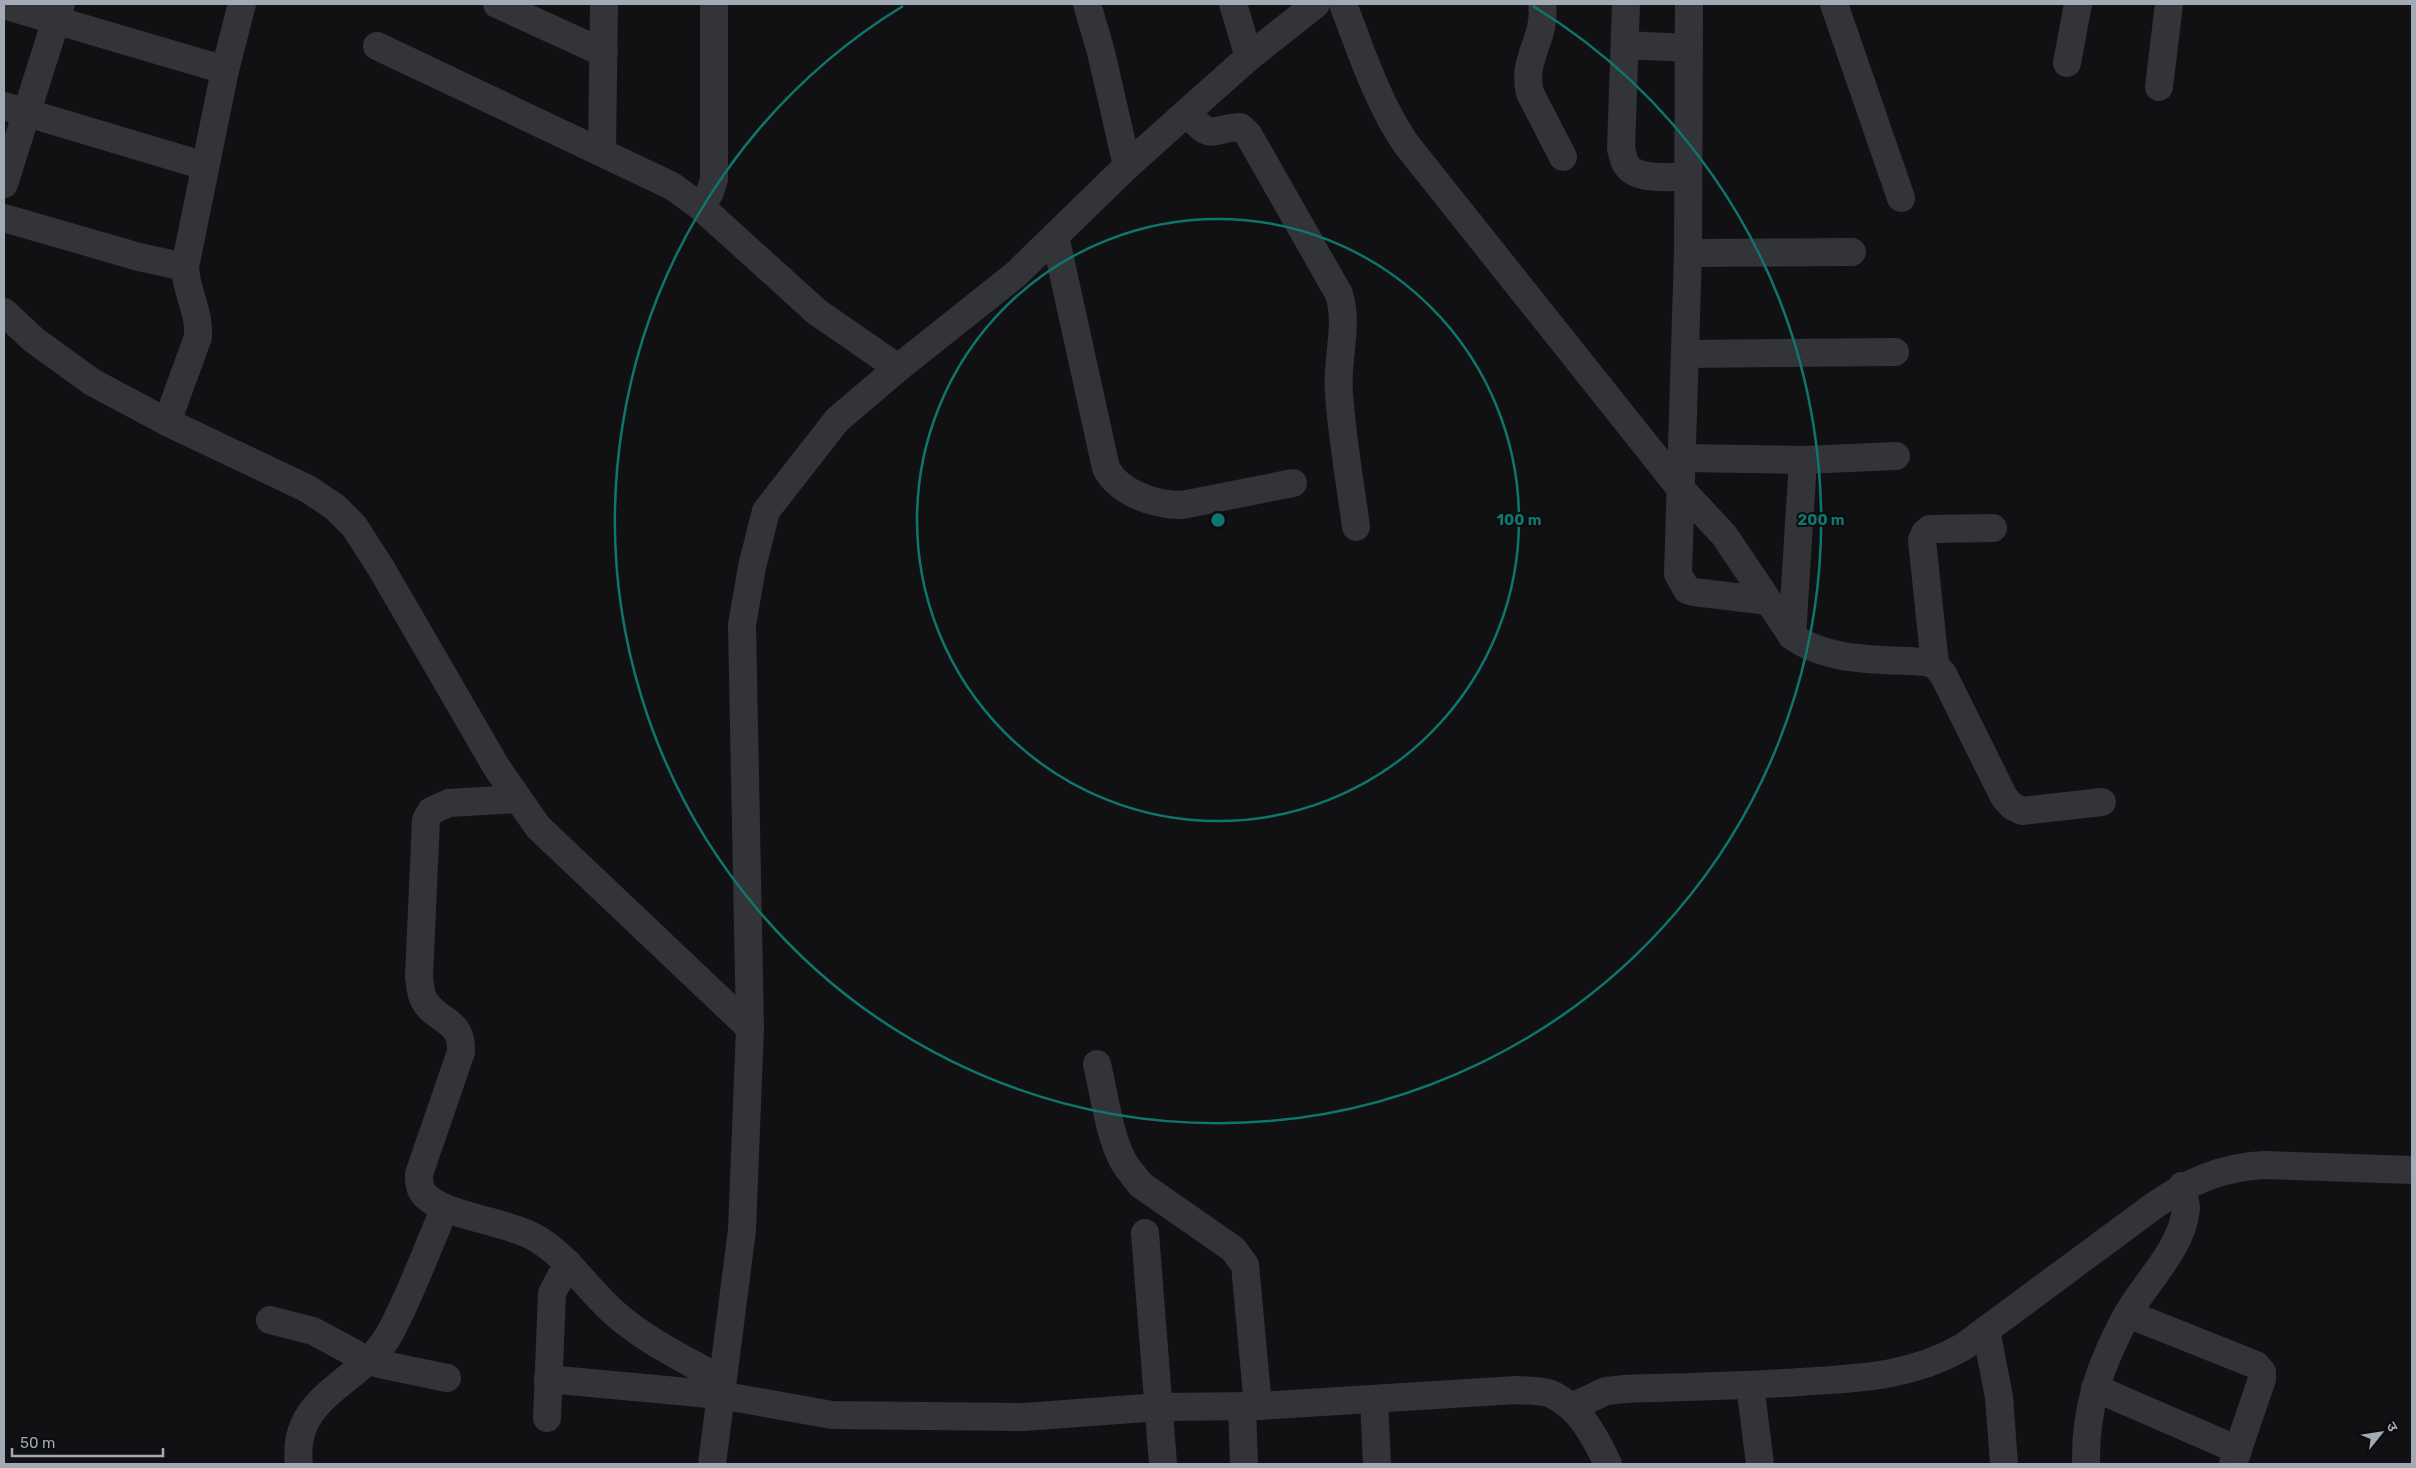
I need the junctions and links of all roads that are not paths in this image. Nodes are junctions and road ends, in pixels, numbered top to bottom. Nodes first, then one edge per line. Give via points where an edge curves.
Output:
1 (242, 4) edge
2 (498, 4) edge
3 (604, 4) edge
4 (714, 4) edge
5 (1086, 4) edge
6 (1233, 4) edge
7 (1316, 4) edge
8 (1343, 4) edge
9 (1542, 4) edge
10 (1626, 4) edge
11 (1689, 4) edge
12 (1834, 4) edge
13 (2078, 4) edge
14 (2169, 4) edge
15 (4, 5) edge
16 (59, 12) edge
17 (1625, 45) junction
18 (377, 46) dead end
19 (1689, 48) junction
20 (604, 53) junction
21 (1249, 57) junction
22 (2067, 63) dead end
23 (225, 70) junction
24 (2159, 88) dead end
25 (15, 109) edge
26 (1186, 113) junction
27 (602, 151) junction
28 (1563, 157) dead end
29 (204, 166) junction
30 (1127, 166) junction
31 (1688, 177) junction
32 (4, 184) edge
33 (1901, 198) dead end
34 (701, 208) junction
35 (4, 218) edge
36 (1055, 236) junction
37 (1688, 252) junction
38 (1852, 252) dead end
39 (185, 267) junction
40 (4, 312) edge
41 (1895, 352) dead end
42 (1685, 354) junction
43 (898, 368) junction
44 (167, 422) junction
45 (1896, 456) dead end
46 (1682, 458) junction
47 (1803, 460) junction
48 (1293, 483) dead end
49 (1680, 488) junction
50 (1356, 527) dead end
51 (1993, 528) dead end
52 (1768, 601) junction
53 (1792, 636) junction
54 (1935, 665) junction
55 (516, 799) junction
56 (2102, 802) dead end
57 (750, 1028) junction
58 (1097, 1064) dead end
59 (2412, 1170) edge
60 (2182, 1186) junction
61 (445, 1208) junction
62 (1145, 1233) dead end
63 (568, 1263) junction
64 (2128, 1314) junction
65 (270, 1320) dead end
66 (1986, 1330) junction
67 (367, 1360) junction
68 (446, 1378) dead end
69 (548, 1379) junction
70 (1750, 1385) junction
71 (721, 1387) junction
72 (2095, 1388) junction
73 (1374, 1399) junction
74 (1159, 1406) junction
75 (1250, 1406) junction
76 (1572, 1407) junction
77 (547, 1418) dead end
78 (2236, 1457) edge
79 (299, 1464) edge
80 (712, 1464) edge
81 (1163, 1464) edge
82 (1244, 1464) edge
83 (1377, 1464) edge
84 (1608, 1464) edge
85 (1760, 1464) edge
86 (2004, 1464) edge
87 (2086, 1464) edge

1 - 23 street
2 - 20 street
3 - 20 street
4 - 34 street via 714,178
5 - 30 street via 1101,52
6 - 21 street
7 - 21 street
8 - 49 street via 1392,124
9 - 28 street via 1542,27 1530,59 1527,82
10 - 17 street
11 - 19 street
12 - 33 street
13 - 22 street
14 - 24 street
15 - 16 street
16 - 23 street
16 - 25 street
17 - 19 street
17 - 31 street via 1622,149 1625,164 1633,172 1648,176
18 - 27 street
19 - 31 street
20 - 27 street
21 - 26 street
23 - 29 street
25 - 29 street
25 - 32 street
26 - 30 street
26 - 50 street via 1208,132 1240,127 1248,134 1339,294 1344,326 1339,392
27 - 34 street via 672,186
29 - 39 street
30 - 36 street
31 - 37 street
34 - 43 street via 818,312
35 - 39 street
36 - 43 street via 1014,274
36 - 48 street via 1106,468 1112,479 1120,487 1170,505
37 - 38 street
37 - 42 street
39 - 44 street via 199,324 198,337
40 - 44 street via 34,340 92,382
41 - 42 street
42 - 46 street
43 - 57 street via 837,420 766,511 752,567 742,624
44 - 55 street via 308,488 335,507 354,526
45 - 47 street
46 - 47 street
46 - 49 street
47 - 53 street
49 - 52 street via 1724,535
49 - 52 street via 1678,574 1687,590
51 - 54 street via 1930,530 1925,533 1922,548
52 - 53 street
53 - 54 street via 1804,645 1843,656
54 - 56 street via 1943,674 2004,797 2012,806 2022,811
55 - 57 street via 538,827
55 - 61 street via 440,806 431,811 424,831 421,990 424,1001 453,1026 462,1042 419,1174 422,1191
57 - 71 street via 742,1230
58 - 75 street via 1117,1146 1132,1173 1141,1185 1233,1249 1244,1264
59 - 60 street via 2244,1166
60 - 64 street via 2186,1207 2184,1223
60 - 66 street
61 - 63 street via 520,1230 547,1245
61 - 67 street via 390,1334
62 - 74 street
63 - 69 street via 552,1293
63 - 71 street via 603,1303 634,1329
64 - 72 street
64 - 78 street via 2256,1365 2262,1372
65 - 67 street via 313,1331
66 - 70 street via 1941,1359 1897,1373
66 - 86 street via 1998,1396
67 - 68 street
67 - 79 street via 332,1390 307,1419 299,1435
69 - 71 street
69 - 77 street
70 - 76 street via 1624,1388 1606,1391
70 - 85 street
71 - 74 street via 832,1415 1024,1417
71 - 80 street
72 - 78 street
72 - 87 street via 2088,1415
73 - 75 street
73 - 76 street via 1516,1390 1549,1393
73 - 83 street
74 - 75 street
74 - 81 street
75 - 82 street
76 - 84 street via 1596,1440

